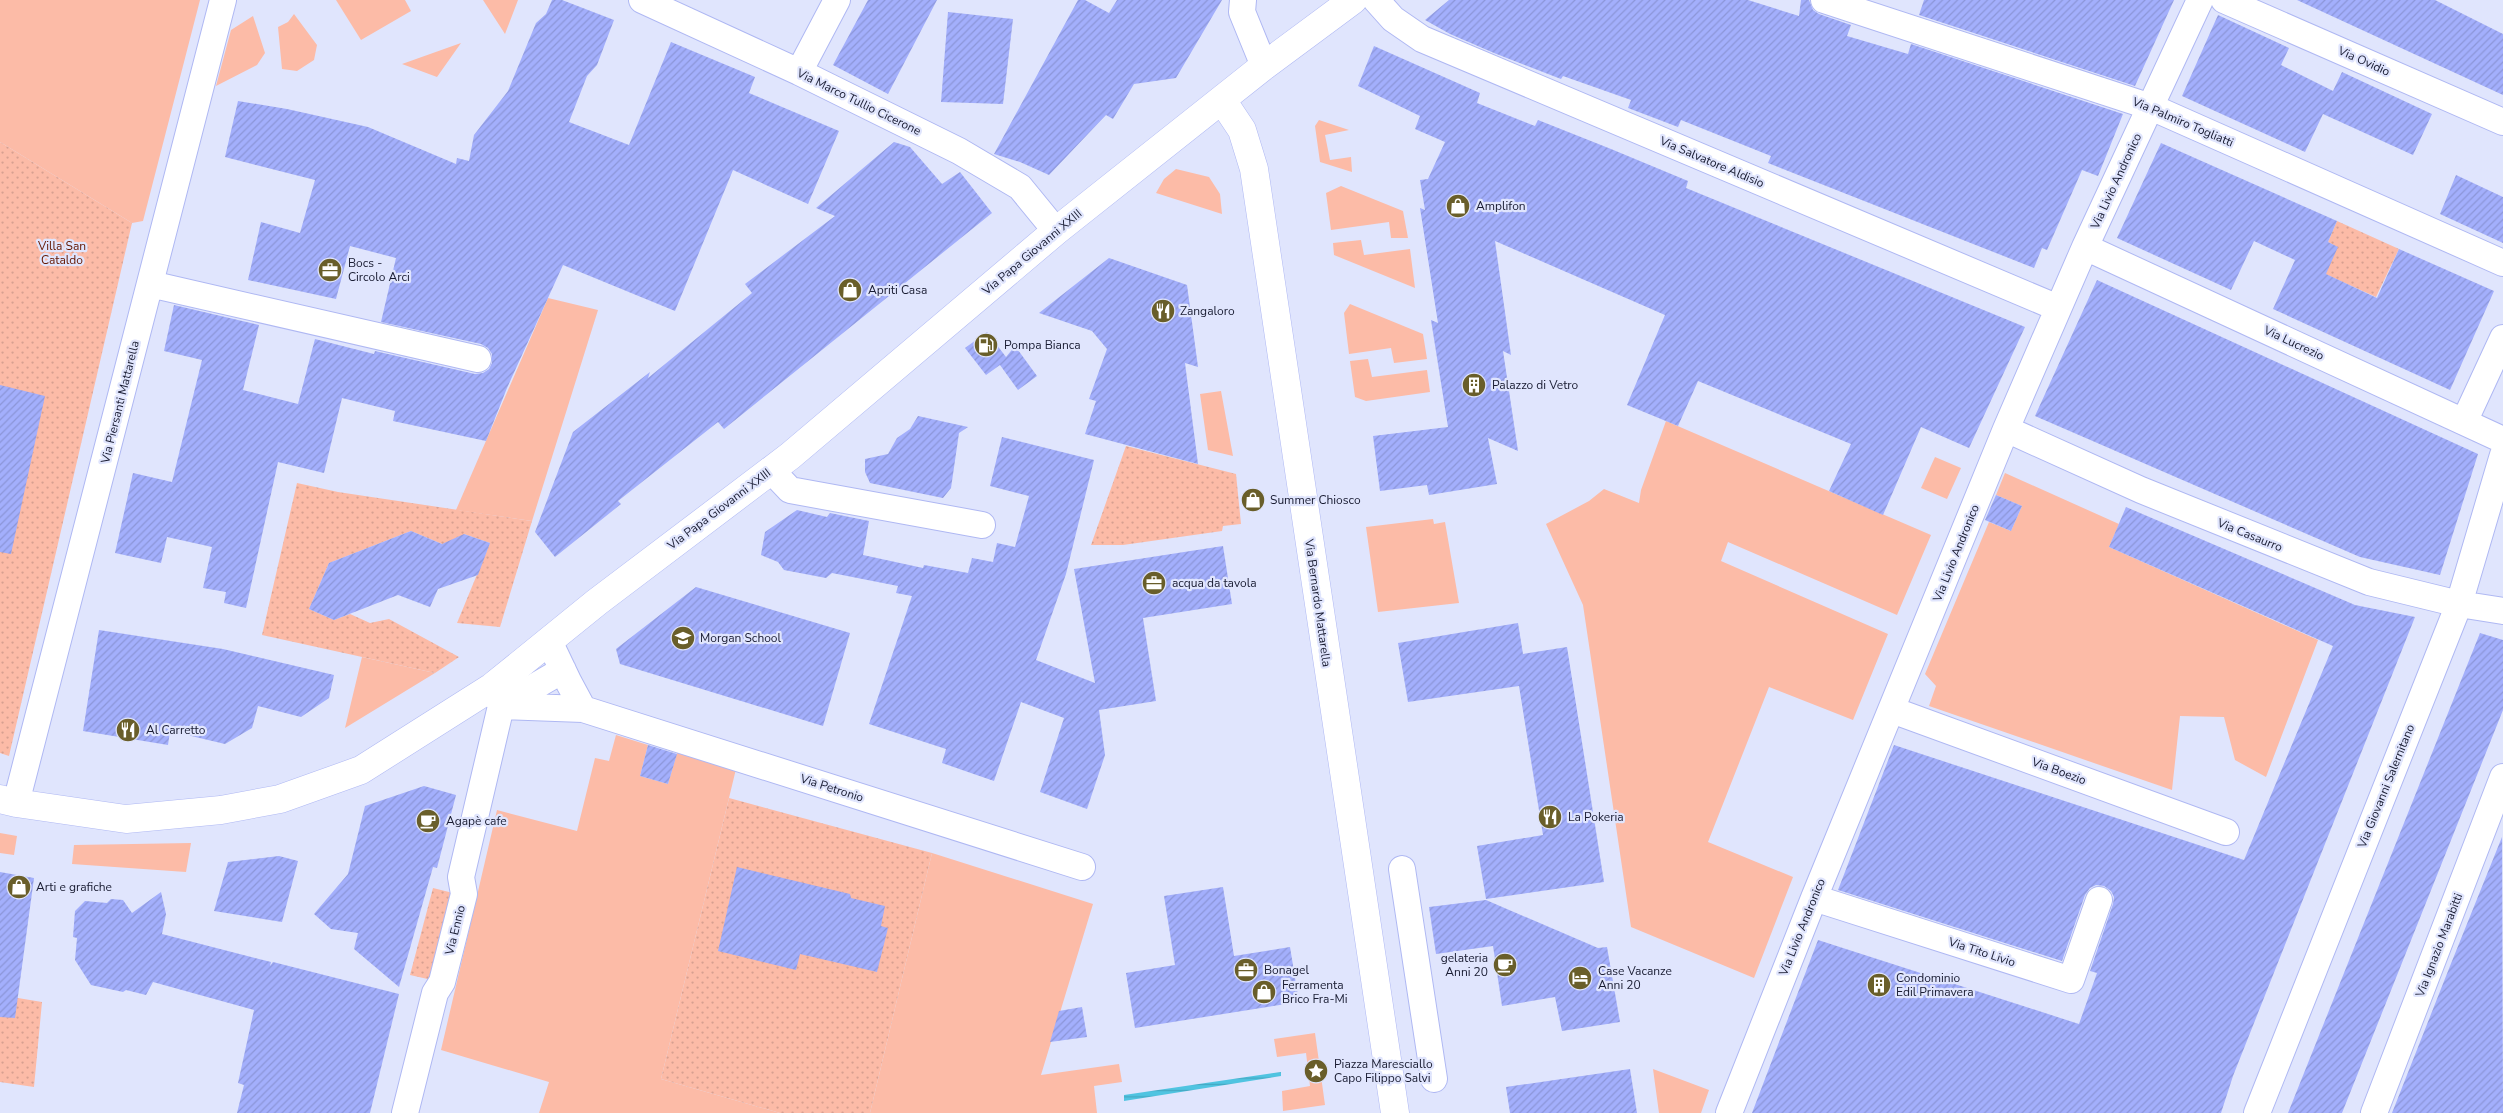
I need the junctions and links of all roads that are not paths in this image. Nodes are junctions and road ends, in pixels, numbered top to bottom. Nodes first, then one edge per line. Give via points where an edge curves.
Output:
1 (223, 0) edge
2 (642, 0) edge
3 (837, 0) edge
4 (1243, 0) edge
5 (1353, 0) edge
6 (1376, 0) edge
7 (1824, 0) edge
8 (2200, 0) edge
9 (2224, 0) edge
10 (1264, 66) junction
11 (798, 72) junction
12 (1222, 100) junction
13 (2151, 106) junction
14 (2503, 122) edge
15 (1056, 231) junction
16 (2085, 246) junction
17 (2503, 263) edge
18 (150, 284) junction
19 (2058, 308) junction
20 (2503, 338) edge
21 (478, 359) dead end
22 (2464, 422) junction
23 (2006, 429) junction
24 (2503, 440) edge
25 (2503, 455) edge
26 (772, 470) junction
27 (982, 525) dead end
28 (2458, 604) junction
29 (2503, 612) edge
30 (550, 640) junction
31 (563, 670) junction
32 (497, 697) junction
33 (583, 709) junction
34 (1892, 710) junction
35 (2503, 777) edge
36 (8, 801) edge
37 (2226, 832) dead end
38 (1082, 867) dead end
39 (1402, 869) dead end
40 (1814, 898) junction
41 (2099, 900) dead end
42 (1434, 1079) dead end
43 (405, 1113) edge
44 (1395, 1113) edge
45 (1730, 1113) edge
46 (2257, 1113) edge
47 (2374, 1113) edge

1 - 18 street, Via Piersanti Mattarella
2 - 11 street, Via Marco Tullio Cicerone
3 - 11 street
4 - 10 street via 1242,12
5 - 10 street, Via Papa Giovanni XXIII
6 - 19 street, Via Salvatore Aldisio via 1393,20 1422,39
7 - 13 street, Via Palmiro Togliatti
8 - 13 street, Via Livio Andronico
9 - 14 street, Via Ovidio
10 - 12 street, Via Papa Giovanni XXIII
11 - 15 street, Via Marco Tullio Cicerone via 959,151 1020,187
12 - 15 street, Via Papa Giovanni XXIII
12 - 44 street, Via Bernardo Mattarella via 1242,130 1254,169
13 - 16 street, Via Livio Andronico
13 - 17 street, Via Palmiro Togliatti
15 - 26 street, Via Papa Giovanni XXIII
16 - 19 street, Via Livio Andronico
16 - 22 street, Via Lucrezio
18 - 21 street
18 - 36 street, Via Piersanti Mattarella
19 - 23 street, Via Livio Andronico
20 - 22 street
22 - 24 street, Via Lucrezio
23 - 28 street, Via Casaurro via 2141,490 2369,582
23 - 34 street, Via Livio Andronico
25 - 28 street, Via Giovanni Salernitano
26 - 27 street via 790,490
26 - 30 street, Via Papa Giovanni XXIII
28 - 29 street, Via Casaurro
28 - 46 street, Via Giovanni Salernitano
30 - 31 street
30 - 32 street, Via Papa Giovanni XXIII
31 - 32 street
31 - 33 street
32 - 33 street, Via Petronio
32 - 36 street, Via Papa Giovanni XXIII via 361,770 280,799 221,810 126,818
32 - 43 street, Via Ennio via 461,877 464,894 442,982 435,992
33 - 38 street, Via Petronio
34 - 37 street, Via Boezio
34 - 40 street, Via Livio Andronico
35 - 47 street, Via Ignazio Marabitti
39 - 42 street
40 - 41 street, Via Tito Livio via 2071,980
40 - 45 street, Via Livio Andronico

